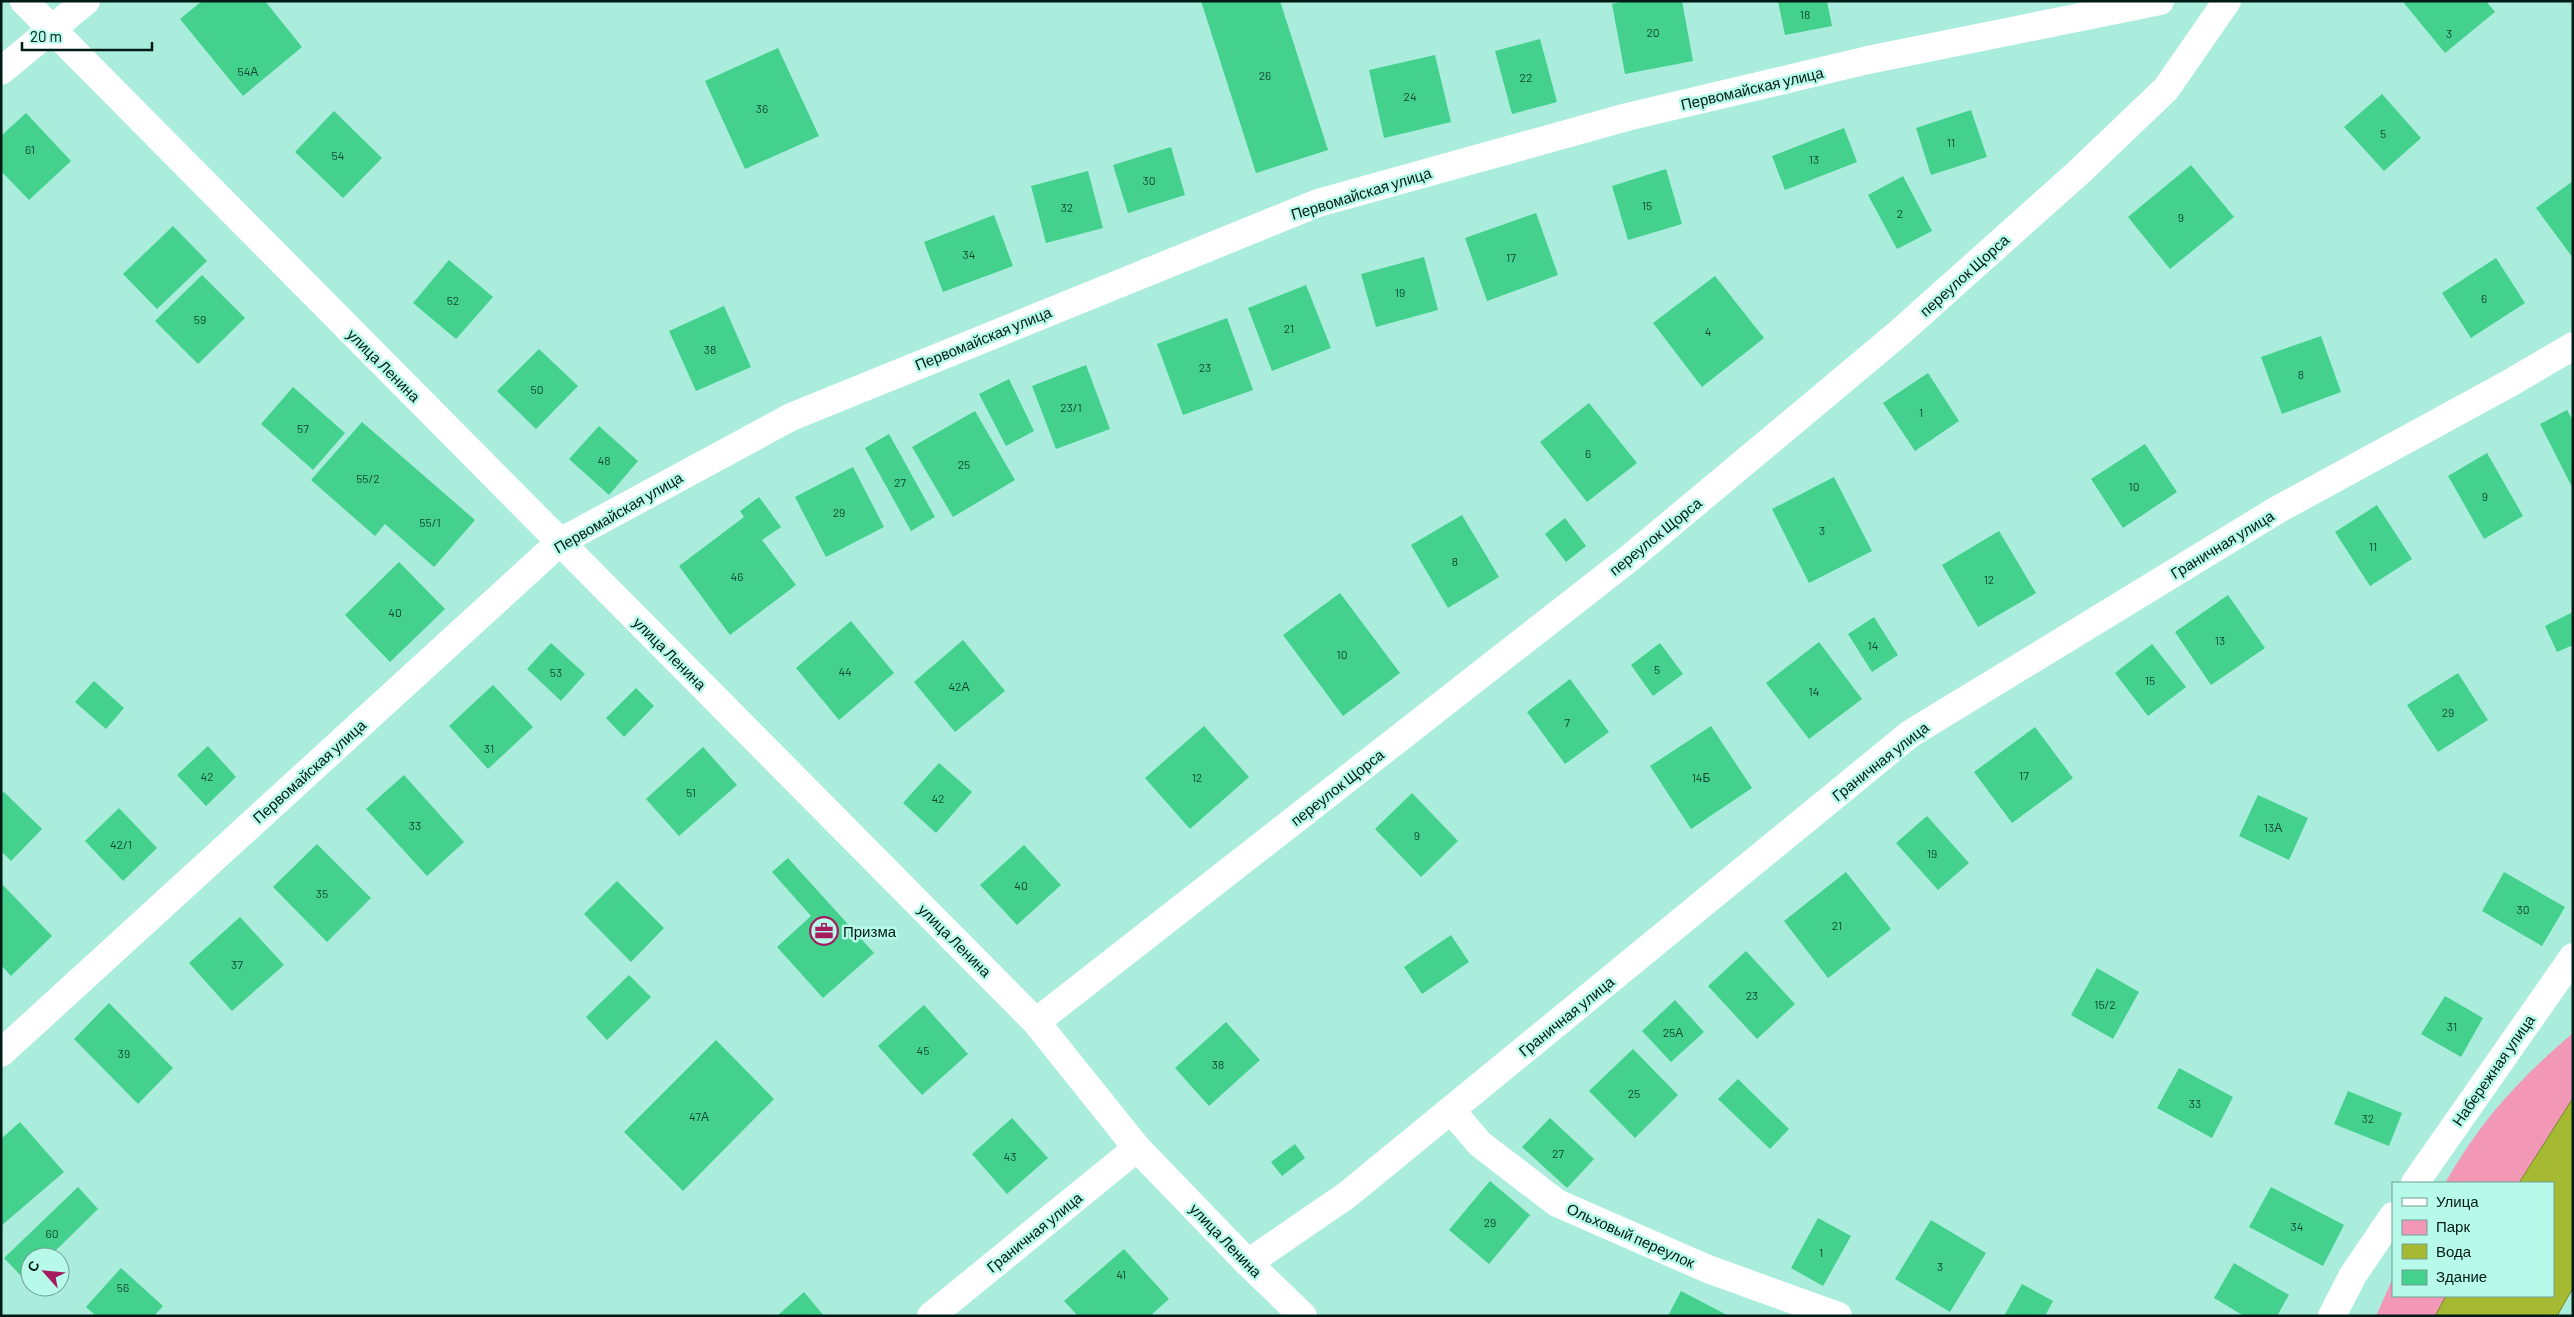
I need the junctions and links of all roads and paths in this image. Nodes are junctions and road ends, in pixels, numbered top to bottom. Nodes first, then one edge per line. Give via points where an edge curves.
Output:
1 (24, 1) edge
2 (86, 1) edge
3 (2160, 1) edge
4 (2227, 1) edge
5 (51, 29) junction
6 (1, 70) edge
7 (2573, 346) edge
8 (560, 542) junction
9 (2573, 957) edge
10 (1036, 1022) junction
11 (1, 1053) edge
12 (1451, 1110) junction
13 (1137, 1148) junction
14 (2416, 1182) edge
15 (2392, 1218) edge
16 (1248, 1263) junction
17 (931, 1316) edge
18 (1303, 1316) edge
19 (1838, 1316) edge
20 (2332, 1316) edge

1 - 5 street, улица Ленина
2 - 5 street
3 - 8 street, Первомайская улица via 1868,60 1627,117 1318,203 791,417
4 - 10 street, переулок Щорса via 2166,89 2079,172 1899,333 1624,563
5 - 6 street
5 - 8 street, улица Ленина
7 - 12 street, Граничная улица via 2277,510 1910,734
8 - 10 street, улица Ленина
8 - 11 street, Первомайская улица
9 - 14 street, Набережная улица
10 - 13 street, улица Ленина
12 - 16 street, Граничная улица via 1347,1195
12 - 19 street, Ольховый переулок via 1480,1144 1556,1203 1708,1269
13 - 16 street, улица Ленина
13 - 17 street, Граничная улица
15 - 20 street via 2354,1275
16 - 18 street, улица Ленина

